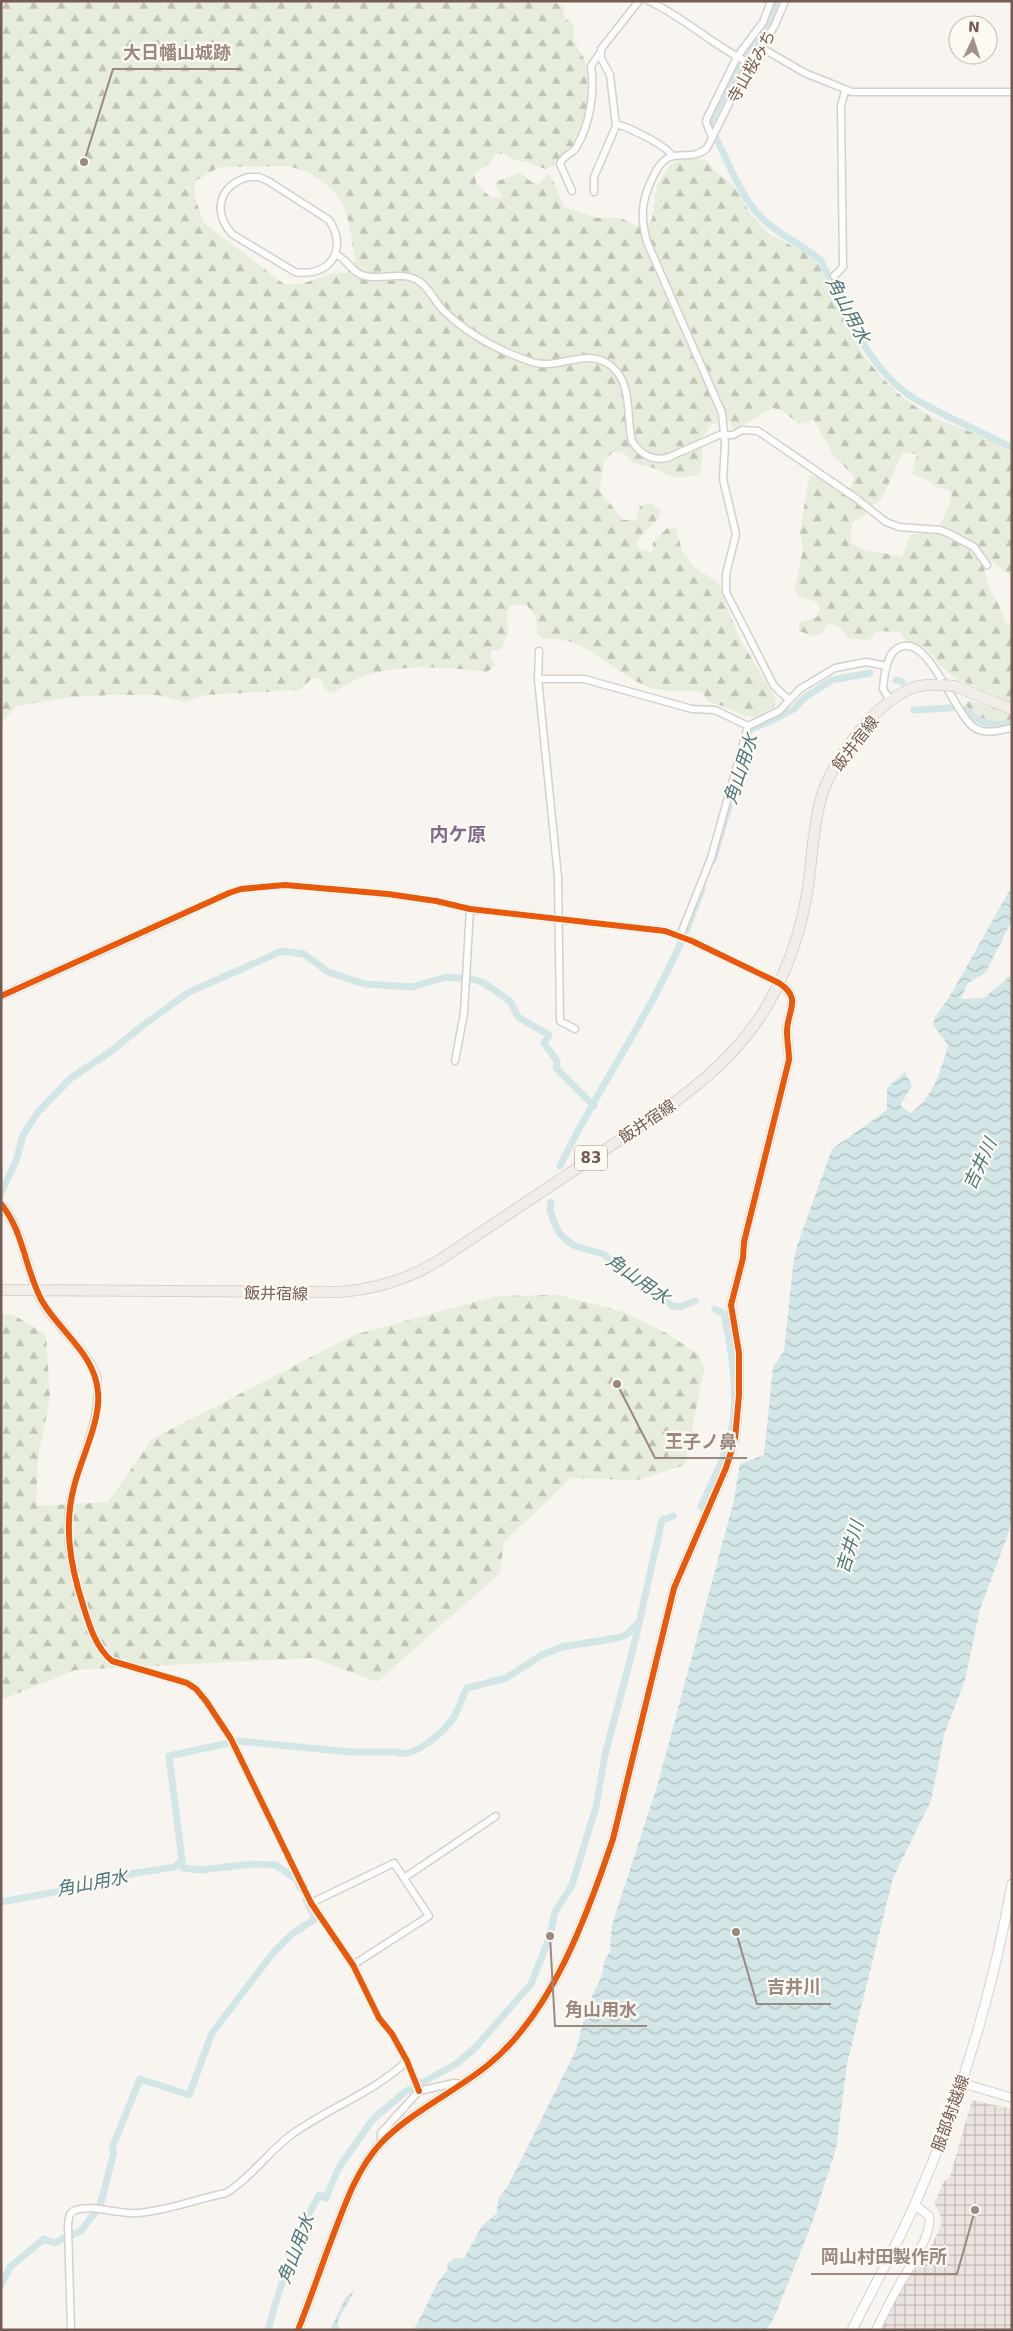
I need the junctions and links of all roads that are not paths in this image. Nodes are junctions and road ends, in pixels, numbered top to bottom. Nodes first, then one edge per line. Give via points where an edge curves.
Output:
1 (639, 1) edge
2 (650, 1) edge
3 (772, 1) edge
4 (785, 1) edge
5 (760, 47) junction
6 (600, 53) junction
7 (743, 60) junction
8 (845, 91) junction
9 (1012, 92) edge
10 (616, 124) junction
11 (712, 137) junction
12 (672, 156) junction
13 (572, 190) dead end
14 (594, 192) dead end
15 (335, 254) junction
16 (834, 276) dead end
17 (725, 434) junction
18 (987, 565) dead end
19 (539, 651) dead end
20 (887, 666) junction
21 (538, 679) junction
22 (789, 700) junction
23 (890, 700) junction
24 (1009, 708) edge
25 (748, 726) junction
26 (1012, 728) edge
27 (470, 909) junction
28 (181, 915) joint
29 (558, 919) junction
30 (680, 936) junction
31 (780, 983) junction
32 (1, 996) edge
33 (575, 1029) dead end
34 (455, 1062) dead end
35 (1, 1204) edge
36 (1, 1290) edge
37 (37, 1290) junction
38 (97, 1378) joint
39 (496, 1816) dead end
40 (404, 1878) junction
41 (1011, 1889) edge
42 (311, 1903) junction
43 (353, 1965) junction
44 (407, 2061) junction
45 (962, 2083) junction
46 (463, 2084) junction
47 (419, 2091) junction
48 (1012, 2098) edge
49 (382, 2143) junction
50 (915, 2205) junction
51 (70, 2330) edge
52 (298, 2330) edge
53 (852, 2330) edge
54 (876, 2330) edge

1 - 6 street
2 - 7 street
3 - 7 street
4 - 5 street, 寺山桜みち via 774,27
5 - 7 street, 寺山桜みち
5 - 8 street
6 - 10 street via 610,75
6 - 13 street via 591,66 594,88 582,135 575,150 563,157 560,164
7 - 11 street, 寺山桜みち
7 - 11 street via 707,118
8 - 9 street
8 - 16 street via 841,106 843,267
10 - 12 street via 662,147
10 - 14 street via 594,177
11 - 12 street, 寺山桜みち via 695,156
12 - 17 street via 662,161 647,192 642,211 644,231 716,396
15 - 15 street via 338,239 329,220 268,181 248,177 234,183 224,194 221,215 232,234 295,272 316,272 326,267
15 - 17 street via 362,276 403,276 419,280 460,326 492,346 532,362 557,364 586,357 605,362 624,384 632,441 647,456 667,458
17 - 18 street via 758,431 886,522 898,527 940,530 950,534 974,547
17 - 22 street via 723,479 736,534 726,574 726,592 774,686
19 - 21 street
20 - 22 street via 858,662 835,668 810,682
20 - 23 street via 883,689
20 - 26 street via 894,650 901,646 917,650 938,672 960,713 974,728 990,732
21 - 25 street via 584,679 692,709 715,710
21 - 29 street via 558,877
22 - 25 street via 771,716
23 - 24 main road, 飯井宿線 / 83, bridge via 918,686 941,685 955,686
23 - 31 main road, 飯井宿線 / 83 via 844,751 830,775 817,815 803,912 792,955
25 - 30 street via 712,858
27 - 28 street via 388,894 286,885 241,889
27 - 29 street
27 - 34 street via 464,1013
28 - 32 street
29 - 30 street via 652,928
29 - 33 street via 560,1020
30 - 31 street
31 - 37 main road, 飯井宿線 / 83 via 740,1045 694,1089 417,1273 366,1290 340,1292
31 - 46 street via 792,993 793,998 786,1030 789,1060 744,1242 732,1305 739,1353 740,1395 735,1439 726,1468 674,1588 612,1839 564,1964 535,2014 513,2043
35 - 37 street via 12,1219
36 - 37 main road, 飯井宿線 / 83
37 - 38 street via 51,1316 81,1351
38 - 42 street via 99,1400 75,1482 68,1531 76,1583 94,1636 104,1655 112,1661 187,1683 206,1700 230,1739
39 - 40 street
40 - 42 street via 394,1863
40 - 43 street via 429,1916
41 - 45 main road, 服部射越線 via 990,1983
42 - 43 street
43 - 44 street via 379,2018
44 - 47 street
44 - 51 street via 393,2074 290,2136 238,2186 226,2193 138,2213 92,2209 73,2211 68,2226
45 - 48 street
45 - 50 main road, 服部射越線
46 - 47 street
46 - 49 street via 401,2126
47 - 49 street via 381,2132
49 - 52 street via 360,2172 352,2189
50 - 53 main road, 服部射越線
50 - 54 street via 929,2216 929,2226

